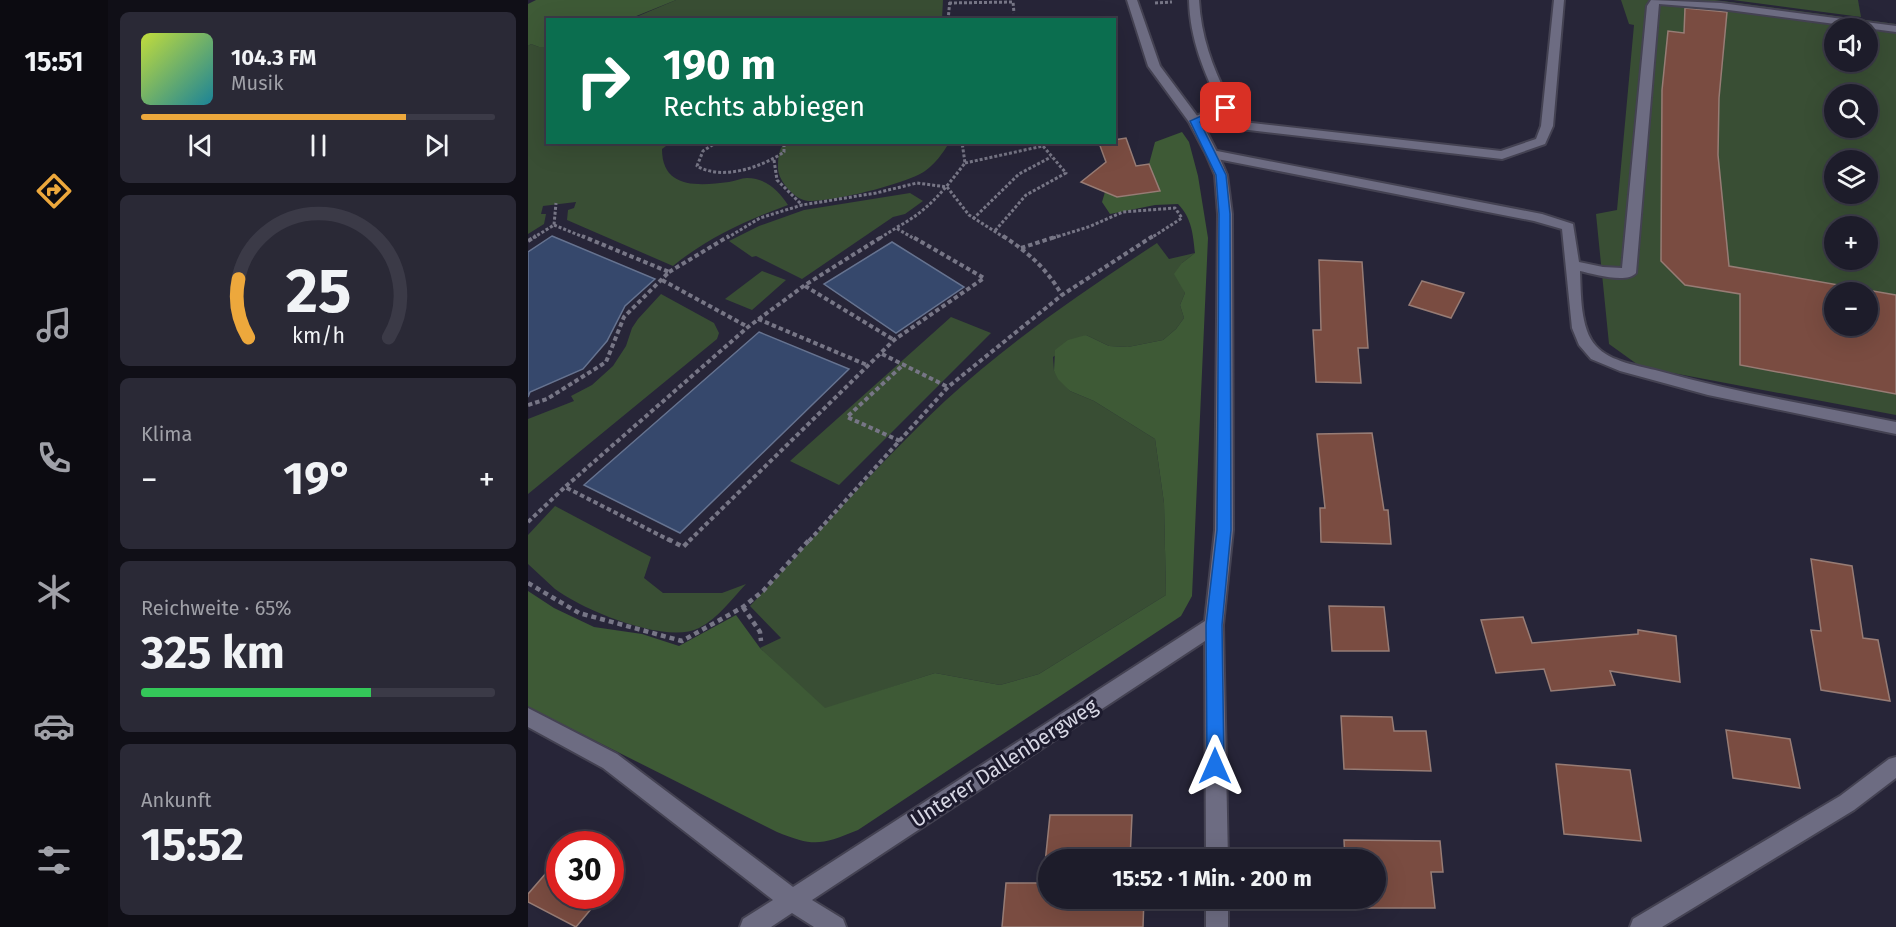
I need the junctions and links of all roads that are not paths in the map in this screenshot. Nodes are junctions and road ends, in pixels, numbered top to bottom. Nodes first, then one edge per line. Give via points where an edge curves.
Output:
1 (1132, 0) edge
2 (1194, 0) edge
3 (1559, 0) edge
4 (1896, 29) edge
5 (1226, 108) junction
6 (1195, 121) junction
7 (1212, 154) junction
8 (1572, 265) junction
9 (1896, 428) edge
10 (1214, 625) junction
11 (528, 717) edge
12 (1896, 766) edge
13 (1216, 849) edge
14 (793, 902) junction
15 (1217, 909) edge
16 (752, 927) edge
17 (835, 927) edge
18 (1217, 927) edge
19 (1641, 927) edge

1 - 6 street via 1154,66
2 - 5 street via 1201,53
3 - 5 street via 1547,126 1541,141 1525,148 1502,155 1478,154 1240,124 1234,122
4 - 8 street via 1656,1 1652,6 1629,273
5 - 6 street
6 - 7 street
7 - 8 street via 1537,217 1568,227
7 - 10 street via 1221,175 1225,214 1224,530
8 - 9 street via 1578,323 1591,351 1620,365 1688,385
10 - 13 street
10 - 14 street, Unterer Dallenbergweg
11 - 14 street via 610,761
12 - 19 street via 1847,803
14 - 16 street, Unterer Dallenbergweg
14 - 17 street
15 - 18 street

